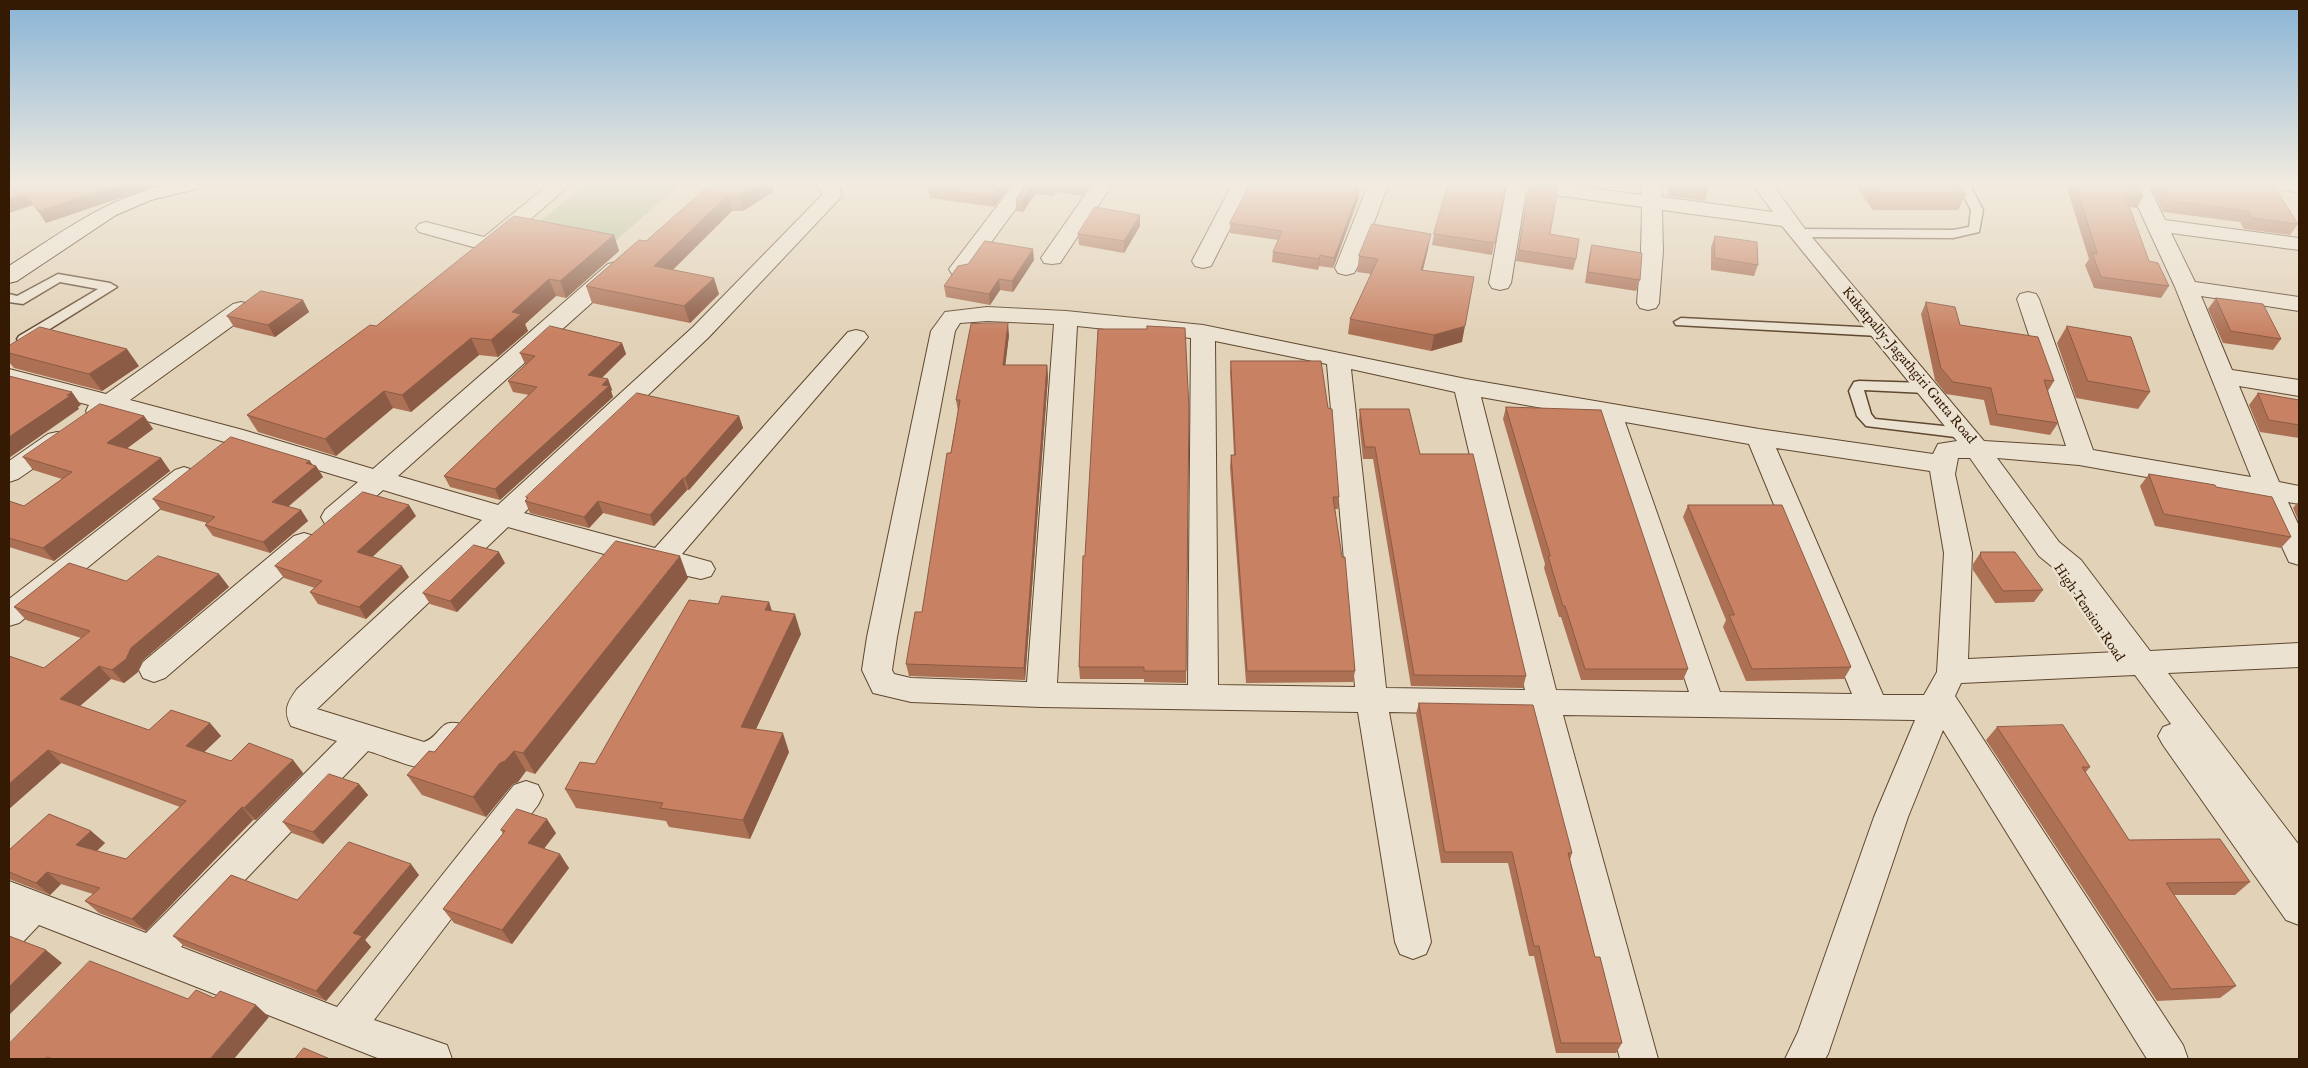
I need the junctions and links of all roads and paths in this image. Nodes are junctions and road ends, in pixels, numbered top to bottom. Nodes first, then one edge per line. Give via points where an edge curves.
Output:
1 (72, 235) edge
2 (453, 235) edge
3 (499, 235) edge
4 (797, 235) edge
5 (986, 235) edge
6 (1068, 235) edge
7 (1216, 235) edge
8 (1359, 235) edge
9 (1508, 235) edge
10 (1652, 235) edge
11 (1800, 235) edge
12 (2161, 235) edge
13 (2230, 235) edge
14 (488, 244) junction
15 (2299, 244) edge
16 (631, 255) edge
17 (1052, 258) dead end
18 (1203, 261) dead end
19 (464, 262) edge
20 (1346, 268) dead end
21 (960, 269) edge
22 (9, 276) edge
23 (1500, 283) dead end
24 (2186, 287) junction
25 (9, 298) edge
26 (2028, 298) dead end
27 (1648, 303) dead end
28 (2299, 304) edge
29 (241, 309) edge
30 (1066, 318) junction
31 (1681, 322) dead end
32 (1203, 332) junction
33 (1880, 332) junction
34 (856, 337) dead end
35 (21, 341) edge
36 (1338, 358) junction
37 (9, 376) edge
38 (2222, 376) junction
39 (1466, 387) junction
40 (1926, 388) junction
41 (2299, 388) edge
42 (108, 404) junction
43 (1609, 412) junction
44 (256, 420) edge
45 (234, 436) junction
46 (1760, 437) junction
47 (1970, 440) junction
48 (2082, 457) junction
49 (1944, 464) junction
50 (9, 473) edge
51 (378, 480) junction
52 (2269, 490) junction
53 (2299, 495) edge
54 (502, 516) junction
55 (619, 547) junction
56 (2049, 549) joint
57 (2299, 555) edge
58 (661, 560) junction
59 (701, 569) dead end
60 (599, 570) edge
61 (9, 615) edge
62 (2299, 655) edge
63 (2132, 664) junction
64 (154, 670) dead end
65 (1941, 692) junction
66 (1041, 695) junction
67 (1203, 698) junction
68 (1372, 702) junction
69 (1544, 703) junction
70 (1709, 705) junction
71 (1873, 707) junction
72 (474, 712) edge
73 (362, 736) junction
74 (526, 794) dead end
75 (2299, 872) edge
76 (2299, 909) edge
77 (17, 911) edge
78 (1414, 942) dead end
79 (153, 951) junction
80 (344, 1028) junction
81 (433, 1059) edge
82 (1639, 1059) edge
83 (1804, 1059) edge
84 (2169, 1059) edge

1 - 22 street
2 - 14 street
3 - 14 street
4 - 54 street via 701,332
5 - 21 street
6 - 17 street
7 - 18 street
8 - 20 street
9 - 23 street
10 - 27 street
11 - 33 street, Kukatpally-Jagathgiri Gutta Road
12 - 24 street
13 - 15 street
14 - 19 street
16 - 51 street
24 - 28 street
24 - 38 street
25 - 35 lane via 18,301 58,278 110,288
26 - 48 street
29 - 42 street
30 - 32 street
30 - 66 street
30 - 66 street via 987,314 953,317 943,331 877,670 884,684 911,690
31 - 33 lane
32 - 36 street
32 - 67 street
33 - 40 street, Kukatpally-Jagathgiri Gutta Road
34 - 58 street
36 - 39 street
36 - 68 street
37 - 42 street
38 - 41 street
38 - 52 street
39 - 43 street
39 - 69 street
40 - 47 street, Kukatpally-Jagathgiri Gutta Road
40 - 47 lane via 1859,385 1856,391 1864,416 1871,423
42 - 45 street
42 - 50 street
43 - 46 street
43 - 70 street
44 - 45 street
45 - 51 street
45 - 61 street
46 - 49 street
46 - 71 street
47 - 48 street
47 - 49 street via 1947,450
47 - 56 street, Kukatpally-Jagathgiri Gutta Road
48 - 52 street
49 - 65 street via 1942,474 1958,553
51 - 54 street
51 - 64 street
52 - 53 street
52 - 57 street
54 - 55 street
54 - 73 street via 301,708 302,717
55 - 58 street
55 - 60 street
56 - 63 street, High Tension Road via 2054,568
58 - 59 street
62 - 63 street
63 - 65 street
63 - 75 street, High Tension Road
63 - 76 street, High Tension Road
65 - 71 street
65 - 83 street via 1892,817 1814,1041
65 - 84 street
66 - 67 street
67 - 68 street
68 - 69 street
68 - 78 street
69 - 70 street
69 - 82 street
70 - 71 street
72 - 73 street via 438,751 424,755
73 - 79 street
74 - 80 street
77 - 79 street
79 - 80 street
80 - 81 street

